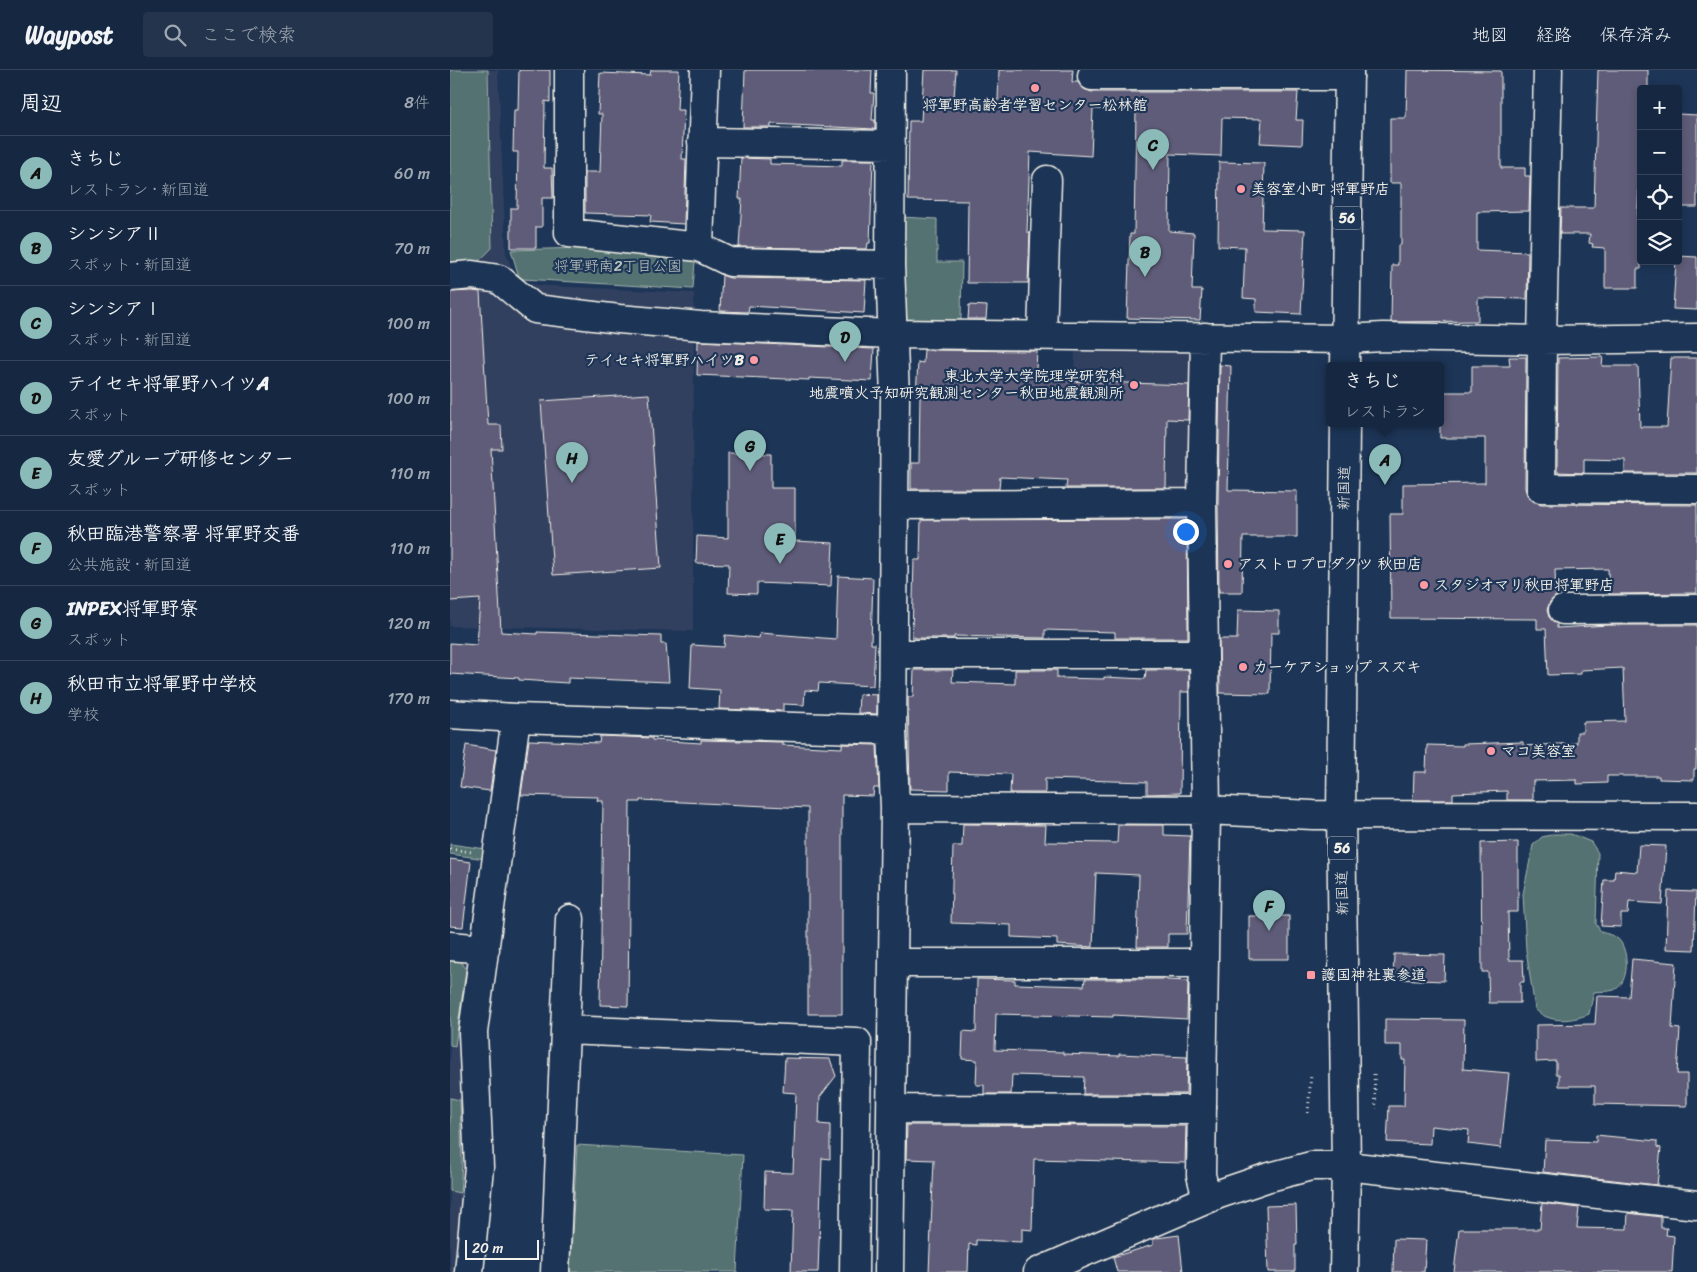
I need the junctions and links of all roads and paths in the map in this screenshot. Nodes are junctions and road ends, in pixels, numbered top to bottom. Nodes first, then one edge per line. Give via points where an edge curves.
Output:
1 (569, 70) edge
2 (704, 70) edge
3 (891, 70) edge
4 (1548, 70) edge
5 (1349, 73) edge
6 (1092, 76) dead end
7 (702, 142) junction
8 (890, 145) junction
9 (1047, 180) dead end
10 (699, 247) junction
11 (890, 265) junction
12 (450, 277) edge
13 (893, 334) junction
14 (1042, 335) junction
15 (1205, 337) junction
16 (1697, 338) edge
17 (1346, 339) junction
18 (1542, 340) junction
19 (1345, 362) edge
20 (1345, 427) edge
21 (1697, 489) edge
22 (1202, 503) junction
23 (895, 505) junction
24 (1697, 609) edge
25 (1563, 610) dead end
26 (893, 654) junction
27 (1204, 654) junction
28 (450, 714) edge
29 (516, 718) junction
30 (892, 730) junction
31 (895, 808) junction
32 (1206, 810) junction
33 (1341, 815) junction
34 (1697, 816) edge
35 (450, 849) edge
36 (477, 852) dead end
37 (570, 919) dead end
38 (450, 946) edge
39 (485, 949) junction
40 (893, 963) junction
41 (1204, 963) junction
42 (565, 1030) junction
43 (1311, 1074) dead end
44 (1374, 1074) dead end
45 (891, 1109) junction
46 (1202, 1110) junction
47 (1376, 1110) dead end
48 (1308, 1113) dead end
49 (1346, 1166) junction
50 (1207, 1199) junction
51 (1697, 1205) edge
52 (469, 1272) edge
53 (555, 1272) edge
54 (854, 1272) edge
55 (889, 1272) edge
56 (1038, 1272) edge
57 (1344, 1272) edge

1 - 10 street via 569,233
2 - 7 street
3 - 8 street
4 - 18 street
5 - 6 street
5 - 17 street, 56
7 - 8 street
7 - 10 street
8 - 11 street
9 - 14 street
10 - 11 street via 730,262
11 - 13 street
12 - 13 street via 472,275 500,279 535,309 701,326
13 - 14 street
13 - 23 street
14 - 15 street
15 - 17 street
15 - 22 street
16 - 18 street
17 - 18 street
17 - 19 street, 56
18 - 21 street via 1541,488
20 - 33 street, 新国道 / 56
22 - 23 street
22 - 27 street
23 - 26 street
24 - 25 street
26 - 27 street
26 - 30 street
27 - 32 street
28 - 29 street
29 - 30 street
29 - 39 street
30 - 31 street
31 - 32 street
31 - 40 street
32 - 33 street
32 - 41 street
33 - 34 street
33 - 49 street, 新国道 / 56
35 - 36 path
37 - 42 street
38 - 39 street
39 - 52 street via 473,1032 479,1168
40 - 41 street
40 - 45 street
41 - 46 street
42 - 53 street
42 - 54 street via 857,1042
43 - 48 path
44 - 47 path
45 - 46 street
45 - 55 street
46 - 50 street via 1202,1175
49 - 50 street via 1311,1166
49 - 51 street
49 - 57 street, 新国道 / 56
50 - 56 street

